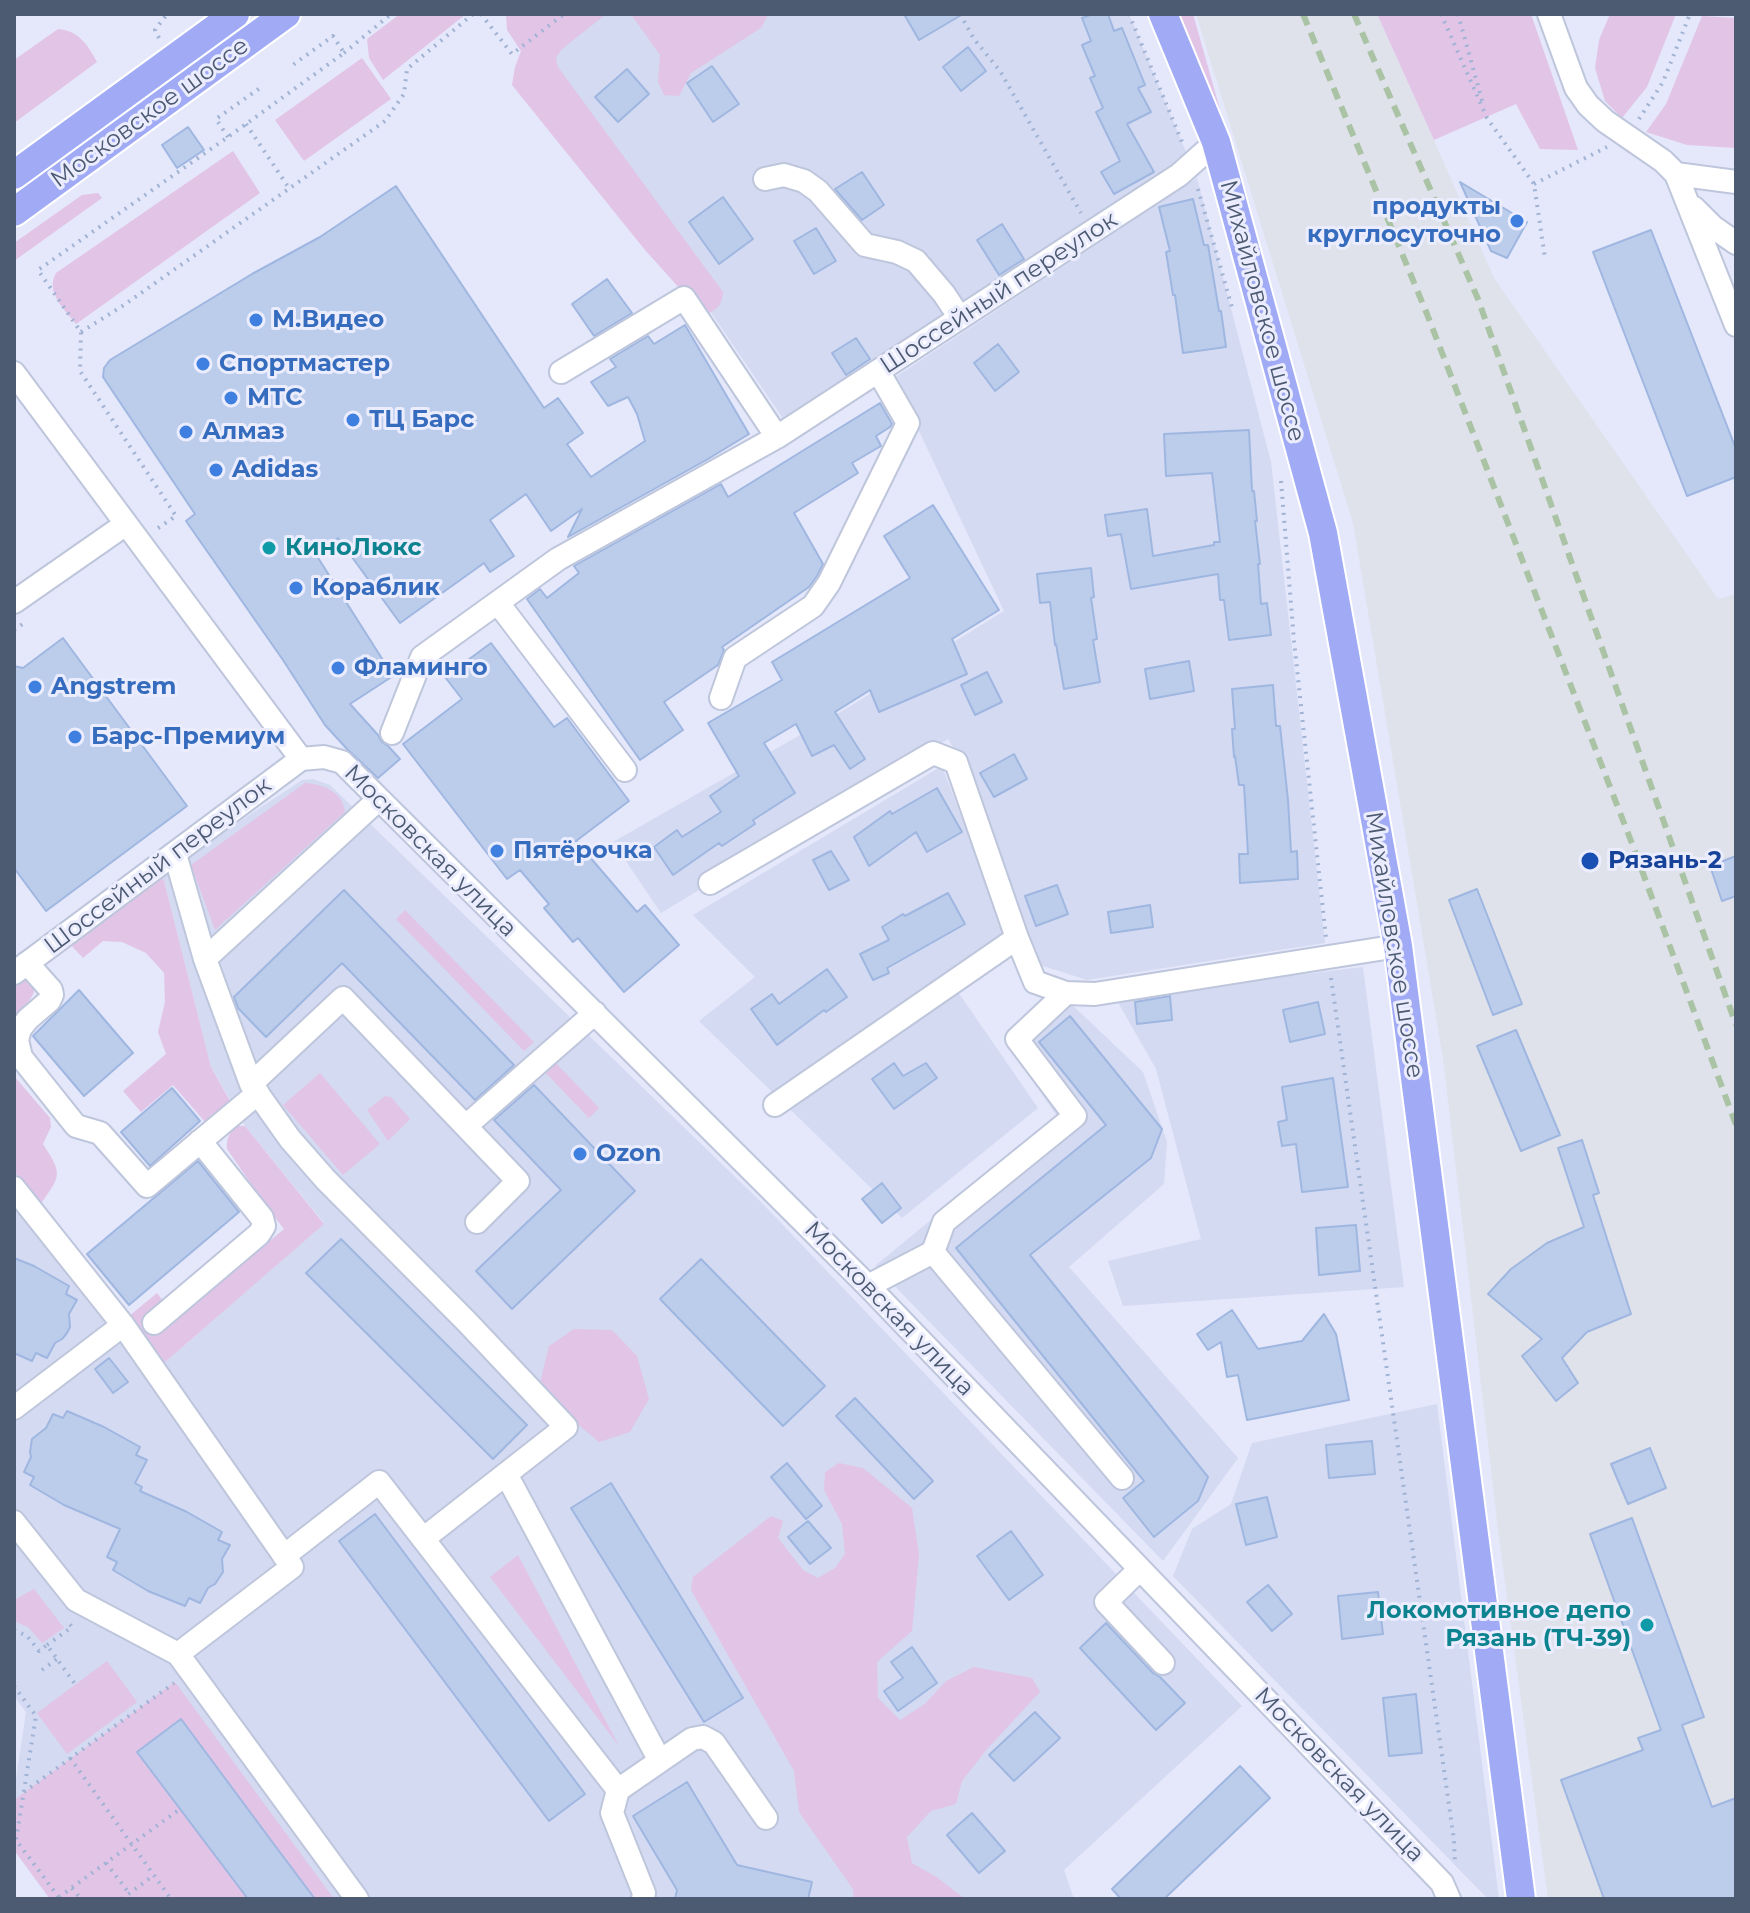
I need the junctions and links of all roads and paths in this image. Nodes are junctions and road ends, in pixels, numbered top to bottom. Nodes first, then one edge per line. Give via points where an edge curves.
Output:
1 (235, 14) edge
2 (286, 14) edge
3 (391, 14) edge
4 (473, 14) edge
5 (481, 14) edge
6 (564, 14) edge
7 (960, 14) edge
8 (1163, 14) edge
9 (1441, 14) edge
10 (1458, 14) edge
11 (1549, 14) edge
12 (1690, 14) edge
13 (344, 53) junction
14 (290, 67) dead end
15 (260, 88) dead end
16 (1487, 118) junction
17 (246, 124) junction
18 (228, 137) junction
19 (1628, 137) junction
20 (1216, 142) junction
21 (1676, 174) junction
22 (14, 175) edge
23 (765, 179) dead end
24 (1736, 182) edge
25 (1534, 184) junction
26 (289, 188) junction
27 (1686, 197) junction
28 (14, 212) edge
29 (1092, 232) junction
30 (1736, 243) edge
31 (1545, 258) dead end
32 (960, 318) junction
33 (1736, 325) edge
34 (81, 332) junction
35 (878, 371) junction
36 (561, 372) dead end
37 (14, 373) edge
38 (777, 437) junction
39 (176, 516) dead end
40 (126, 524) junction
41 (14, 602) edge
42 (498, 603) junction
43 (721, 698) dead end
44 (392, 733) dead end
45 (301, 759) junction
46 (625, 770) dead end
47 (379, 799) junction
48 (175, 854) junction
49 (710, 883) dead end
50 (1017, 938) junction
51 (1398, 946) junction
52 (205, 959) junction
53 (21, 968) edge
54 (1066, 993) junction
55 (595, 1013) junction
56 (254, 1088) junction
57 (775, 1105) dead end
58 (467, 1125) junction
59 (200, 1141) junction
60 (14, 1188) edge
61 (477, 1222) dead end
62 (933, 1252) junction
63 (868, 1286) junction
64 (154, 1323) dead end
65 (123, 1325) junction
66 (14, 1408) edge
67 (506, 1474) junction
68 (1122, 1478) dead end
69 (14, 1522) edge
70 (423, 1539) junction
71 (284, 1556) junction
72 (1140, 1569) junction
73 (14, 1630) edge
74 (57, 1659) junction
75 (184, 1662) junction
76 (1163, 1663) dead end
77 (42, 1670) dead end
78 (75, 1684) dead end
79 (14, 1686) edge
80 (70, 1758) junction
81 (660, 1761) junction
82 (618, 1790) junction
83 (24, 1792) junction
84 (180, 1809) dead end
85 (766, 1818) dead end
86 (132, 1844) junction
87 (106, 1863) junction
88 (154, 1875) junction
89 (72, 1888) junction
90 (129, 1893) junction
91 (60, 1898) edge
92 (81, 1899) edge
93 (122, 1899) edge
94 (171, 1899) edge
95 (357, 1899) edge
96 (643, 1899) edge
97 (1449, 1899) edge
98 (1521, 1899) edge

1 - 22 main road, Московское шоссе
2 - 28 main road, Московское шоссе
3 - 13 path
4 - 26 path via 407,69 404,94 385,121
5 - 6 path via 512,54
7 - 29 path via 1000,71
8 - 20 main road, Михайловское шоссе
9 - 16 path
10 - 16 path
11 - 19 street via 1576,88 1588,105
12 - 19 path via 1663,82
13 - 14 path via 333,36
13 - 17 path
15 - 18 path via 216,119
16 - 25 path
17 - 18 path
17 - 26 path
18 - 34 path via 38,270
19 - 21 street
19 - 25 path
20 - 29 street, Шоссейный переулок via 1179,175
20 - 51 main road, Михайловское шоссе via 1323,533
21 - 24 street
21 - 27 street
23 - 32 street via 784,175 804,181 865,245 916,261
25 - 31 path
26 - 34 path
27 - 30 street via 1699,215
27 - 33 street
29 - 32 street, Шоссейный переулок
32 - 35 street, Шоссейный переулок
34 - 39 path via 80,371
35 - 38 street, Шоссейный переулок
35 - 43 street via 908,423 829,583 813,606 735,658
36 - 38 street via 684,298
37 - 40 street
38 - 42 street, Шоссейный переулок via 558,559
40 - 41 street
40 - 45 street
42 - 44 street, Шоссейный переулок via 422,657
42 - 46 street
45 - 47 street, Московская улица via 342,762
45 - 48 street, Шоссейный переулок
47 - 52 street
47 - 55 street, Московская улица
48 - 52 street
48 - 53 street, Шоссейный переулок
49 - 50 street via 933,753 956,762
50 - 54 street via 1035,982
50 - 57 street
51 - 54 street via 1095,994
51 - 98 main road, Михайловское шоссе
52 - 56 street
53 - 59 street via 52,995 20,1029 21,1057 76,1126 100,1133 147,1186
54 - 62 street via 1017,1039 1075,1116 944,1222
55 - 58 street
55 - 63 street, Московская улица
56 - 58 street via 343,998
56 - 59 street
56 - 67 street via 326,1180 566,1427
58 - 61 street via 518,1181
59 - 64 street via 264,1226
60 - 65 street
62 - 63 street
62 - 68 street
63 - 72 street, Московская улица
65 - 66 street
65 - 71 street
67 - 70 street
67 - 81 street
69 - 75 street via 76,1600
70 - 71 street via 379,1482
70 - 82 street
71 - 75 street via 292,1567
72 - 76 street via 1106,1602
72 - 97 street, Московская улица via 1442,1883
73 - 74 path via 39,1651 47,1645
74 - 77 path
74 - 78 path
75 - 80 path
75 - 95 street
79 - 83 path via 36,1716
80 - 83 path
80 - 86 path
81 - 82 street
81 - 85 street via 703,1737 714,1743
82 - 96 street via 612,1813
83 - 91 path via 16,1840
84 - 86 path
86 - 87 path
86 - 88 path
87 - 89 path
87 - 90 path
88 - 90 path
88 - 94 path
89 - 91 path
89 - 92 path
90 - 93 path

